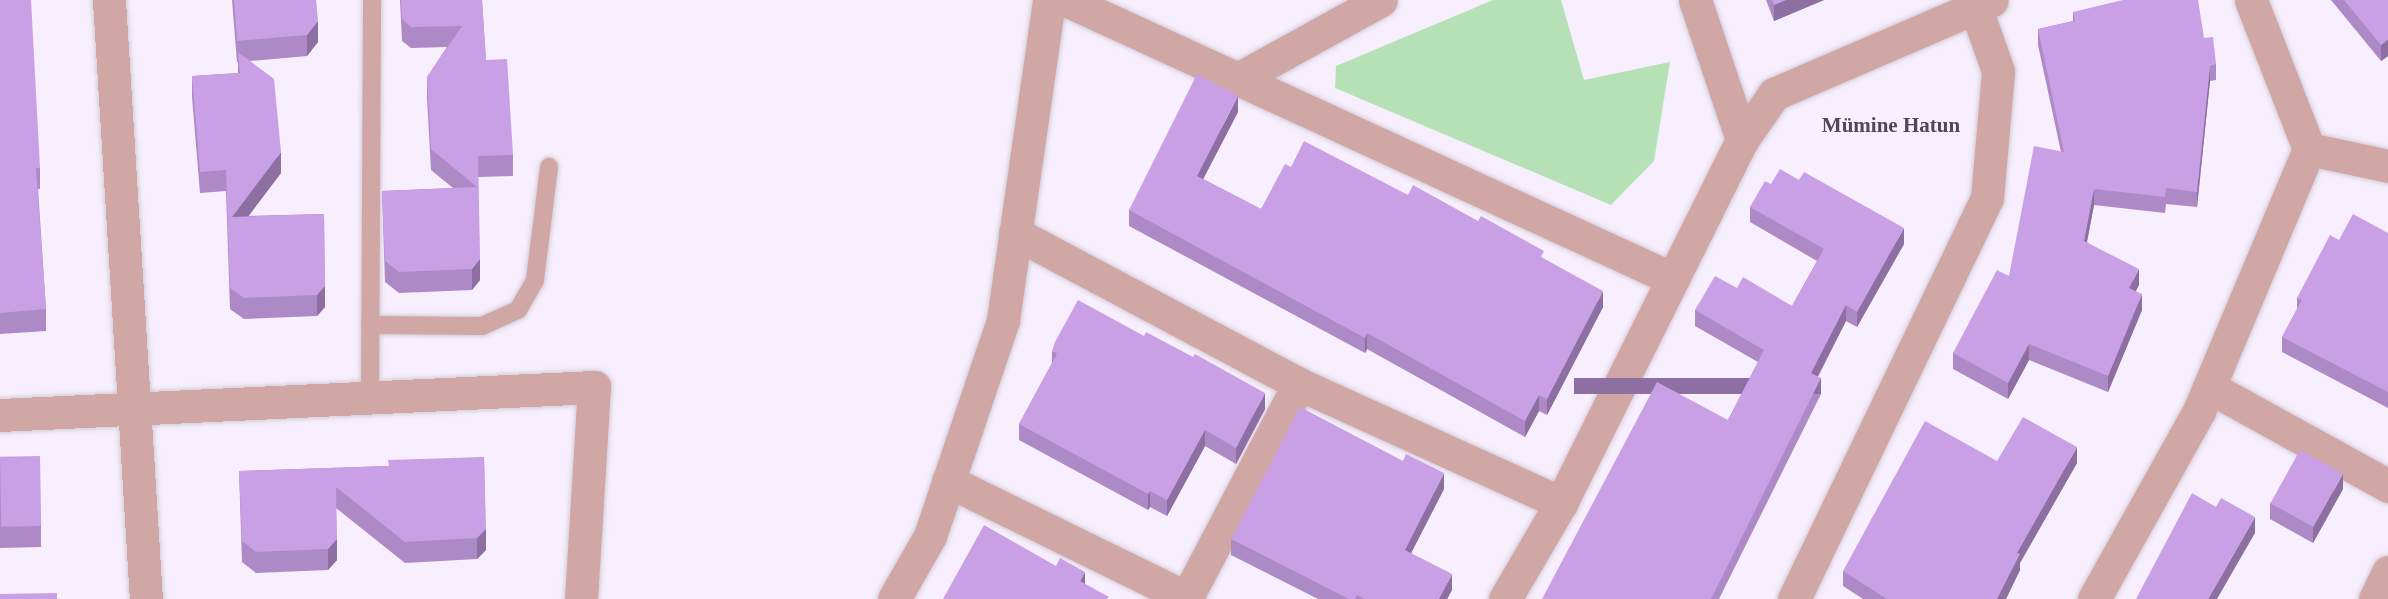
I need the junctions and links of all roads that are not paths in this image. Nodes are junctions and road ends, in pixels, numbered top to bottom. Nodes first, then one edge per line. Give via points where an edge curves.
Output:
1 (109, 0) edge
2 (372, 0) edge
3 (1049, 0) edge
4 (1066, 0) edge
5 (1382, 0) edge
6 (1695, 0) edge
7 (2251, 0) edge
8 (1980, 2) edge
9 (1238, 79) junction
10 (1742, 140) junction
11 (2309, 149) junction
12 (2388, 166) edge
13 (549, 167) dead end
14 (1015, 233) junction
15 (1673, 279) junction
16 (370, 325) junction
17 (1299, 384) junction
18 (2209, 387) junction
19 (370, 396) junction
20 (134, 406) junction
21 (0, 415) edge
22 (948, 481) junction
23 (2388, 486) edge
24 (1561, 503) junction
25 (2388, 572) edge
26 (146, 599) edge
27 (581, 599) edge
28 (894, 599) edge
29 (1187, 599) edge
30 (1505, 599) edge
31 (1794, 599) edge
32 (2094, 599) edge
33 (2374, 599) edge

1 - 20 street
2 - 16 lane
3 - 14 street
4 - 9 street
5 - 9 street
6 - 10 street
7 - 11 street
8 - 10 street via 1774,94
8 - 31 street via 1998,71 1987,198
9 - 15 street
10 - 15 street
11 - 12 street
11 - 18 street
13 - 16 lane via 535,280 518,310 482,326
14 - 17 street
14 - 22 street via 1003,320
15 - 24 street
16 - 19 lane
17 - 24 street
17 - 29 street
18 - 23 street
18 - 32 street
19 - 20 street
19 - 27 street via 594,387
20 - 21 street
20 - 26 street
22 - 28 street via 930,536
22 - 29 street
24 - 30 street
25 - 33 street

